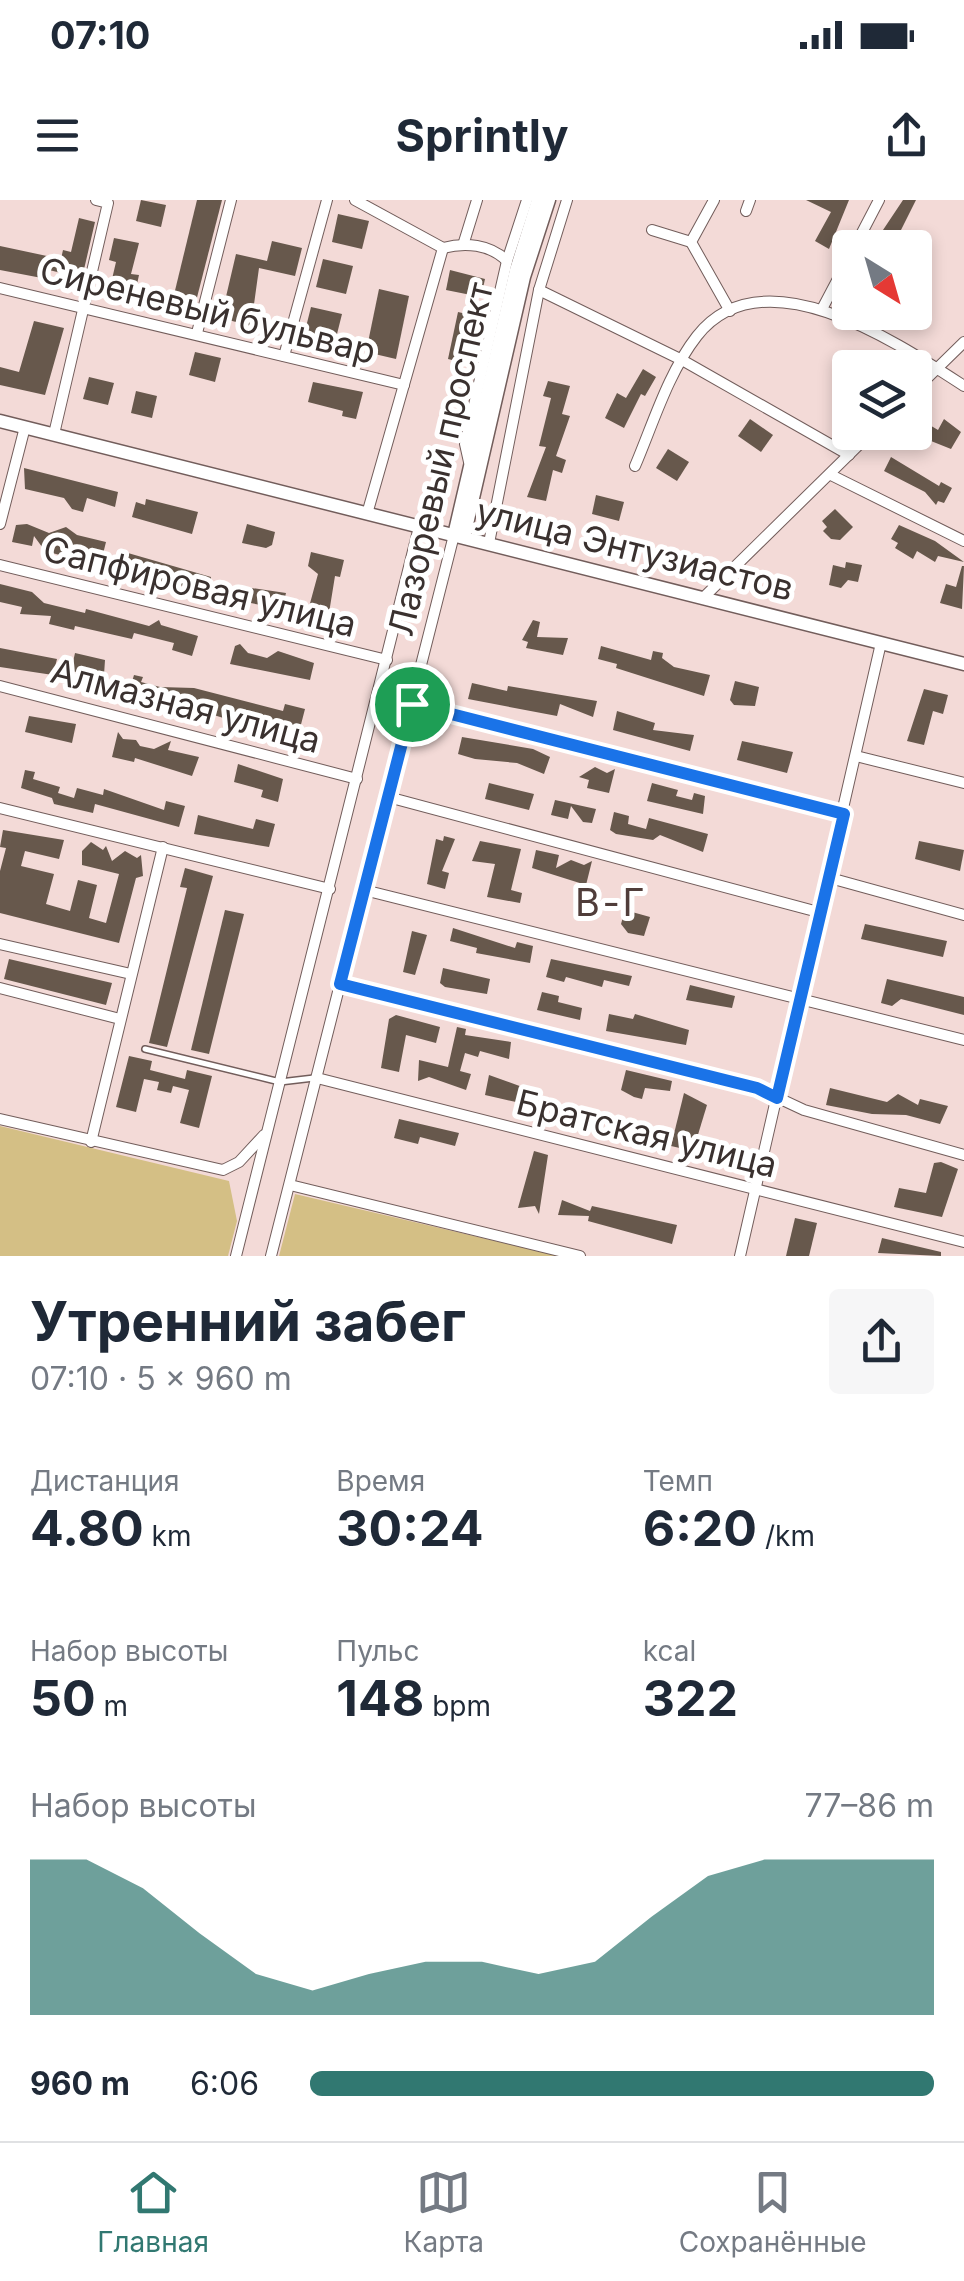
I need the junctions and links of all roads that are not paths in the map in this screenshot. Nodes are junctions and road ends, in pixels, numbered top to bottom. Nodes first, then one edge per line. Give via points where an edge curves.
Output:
1 (231, 200) edge
2 (327, 200) edge
3 (356, 200) edge
4 (477, 200) edge
5 (527, 200) edge
6 (538, 200) edge
7 (549, 200) edge
8 (566, 200) edge
9 (714, 200) edge
10 (879, 200) edge
11 (102, 202) edge
12 (652, 230) dead end
13 (863, 230) edge
14 (464, 242) junction
15 (691, 242) junction
16 (443, 248) junction
17 (508, 262) junction
18 (0, 288) edge
19 (539, 290) junction
20 (832, 290) edge
21 (82, 307) junction
22 (822, 309) junction
23 (730, 311) junction
24 (197, 333) junction
25 (964, 342) edge
26 (284, 356) junction
27 (682, 360) junction
28 (937, 368) junction
29 (932, 373) edge
30 (404, 385) junction
31 (964, 386) edge
32 (0, 421) edge
33 (25, 427) junction
34 (54, 434) junction
35 (855, 450) edge
36 (849, 456) junction
37 (634, 466) dead end
38 (470, 468) junction
39 (830, 475) junction
40 (367, 514) junction
41 (0, 524) edge
42 (419, 527) junction
43 (459, 536) junction
44 (964, 541) edge
45 (489, 543) junction
46 (0, 565) edge
47 (704, 597) junction
48 (881, 643) junction
49 (387, 660) junction
50 (964, 664) edge
51 (0, 686) edge
52 (412, 704) junction
53 (856, 756) junction
54 (357, 778) junction
55 (964, 783) edge
56 (388, 797) junction
57 (0, 808) edge
58 (844, 814) junction
59 (163, 847) junction
60 (830, 878) junction
61 (330, 889) junction
62 (364, 890) junction
63 (822, 913) junction
64 (964, 915) edge
65 (0, 944) edge
66 (131, 974) junction
67 (340, 984) junction
68 (0, 988) edge
69 (802, 1000) junction
70 (120, 1018) junction
71 (964, 1040) edge
72 (146, 1049) dead end
73 (317, 1078) junction
74 (280, 1082) junction
75 (777, 1098) junction
76 (0, 1119) edge
77 (269, 1126) junction
78 (91, 1142) junction
79 (964, 1156) edge
80 (290, 1186) junction
81 (755, 1190) junction
82 (964, 1242) edge
83 (236, 1256) edge
84 (271, 1256) edge
85 (580, 1256) edge
86 (740, 1256) edge

1 - 24 street
2 - 26 street
3 - 16 street
4 - 14 street
5 - 17 street
6 - 38 street, Лазоревый проспект
7 - 43 street, Лазоревый проспект
8 - 19 street
9 - 15 street
10 - 13 street
11 - 21 street
12 - 15 street
14 - 16 street
14 - 17 street via 499,252
15 - 23 street
16 - 30 street
17 - 38 street via 465,444
18 - 21 street, Сиреневый бульвар
19 - 27 street
19 - 45 street
20 - 22 street
21 - 24 street, Сиреневый бульвар
21 - 34 street
22 - 23 street via 768,300
22 - 28 street
23 - 27 street via 700,332
24 - 26 street, Сиреневый бульвар
25 - 28 street
26 - 30 street, Сиреневый бульвар
27 - 36 street
27 - 37 street
28 - 29 street
28 - 31 street
30 - 40 street
32 - 33 street, улица Энтузиастов
33 - 34 street, улица Энтузиастов
33 - 41 street
34 - 40 street, улица Энтузиастов
35 - 36 street
36 - 39 street
38 - 43 street, Лазоревый проспект
39 - 44 street
39 - 47 street
40 - 42 street, улица Энтузиастов
42 - 43 street, улица Энтузиастов
42 - 49 street, Лазоревый проспект
43 - 45 street, улица Энтузиастов
43 - 52 street, Лазоревый проспект
45 - 47 street, улица Энтузиастов
46 - 49 street, Сапфировая улица
47 - 48 street, улица Энтузиастов
48 - 50 street, улица Энтузиастов
48 - 53 street
49 - 54 street, Лазоревый проспект
51 - 54 street, Алмазная улица
52 - 56 street, Лазоревый проспект
52 - 58 street
53 - 55 street
53 - 58 street
54 - 61 street, Лазоревый проспект
56 - 62 street, Лазоревый проспект
56 - 63 street
57 - 59 street
58 - 60 street
59 - 61 street
59 - 66 street
60 - 63 street
60 - 64 street
61 - 74 street, Лазоревый проспект
62 - 67 street, Лазоревый проспект
62 - 69 street
63 - 69 street
65 - 66 street
66 - 70 street
67 - 73 street, Лазоревый проспект
67 - 75 street, Братская улица
68 - 70 street
69 - 71 street
69 - 75 street
70 - 78 street
72 - 74 lane
73 - 74 lane
73 - 80 street, Лазоревый проспект
73 - 81 street, Братская улица
74 - 77 street, Лазоревый проспект
75 - 79 street, Братская улица
75 - 81 street
76 - 78 street
77 - 78 street via 246,1156 223,1170
77 - 83 street, Лазоревый проспект
80 - 84 street, Лазоревый проспект
80 - 85 street
81 - 82 street, Братская улица
81 - 86 street

